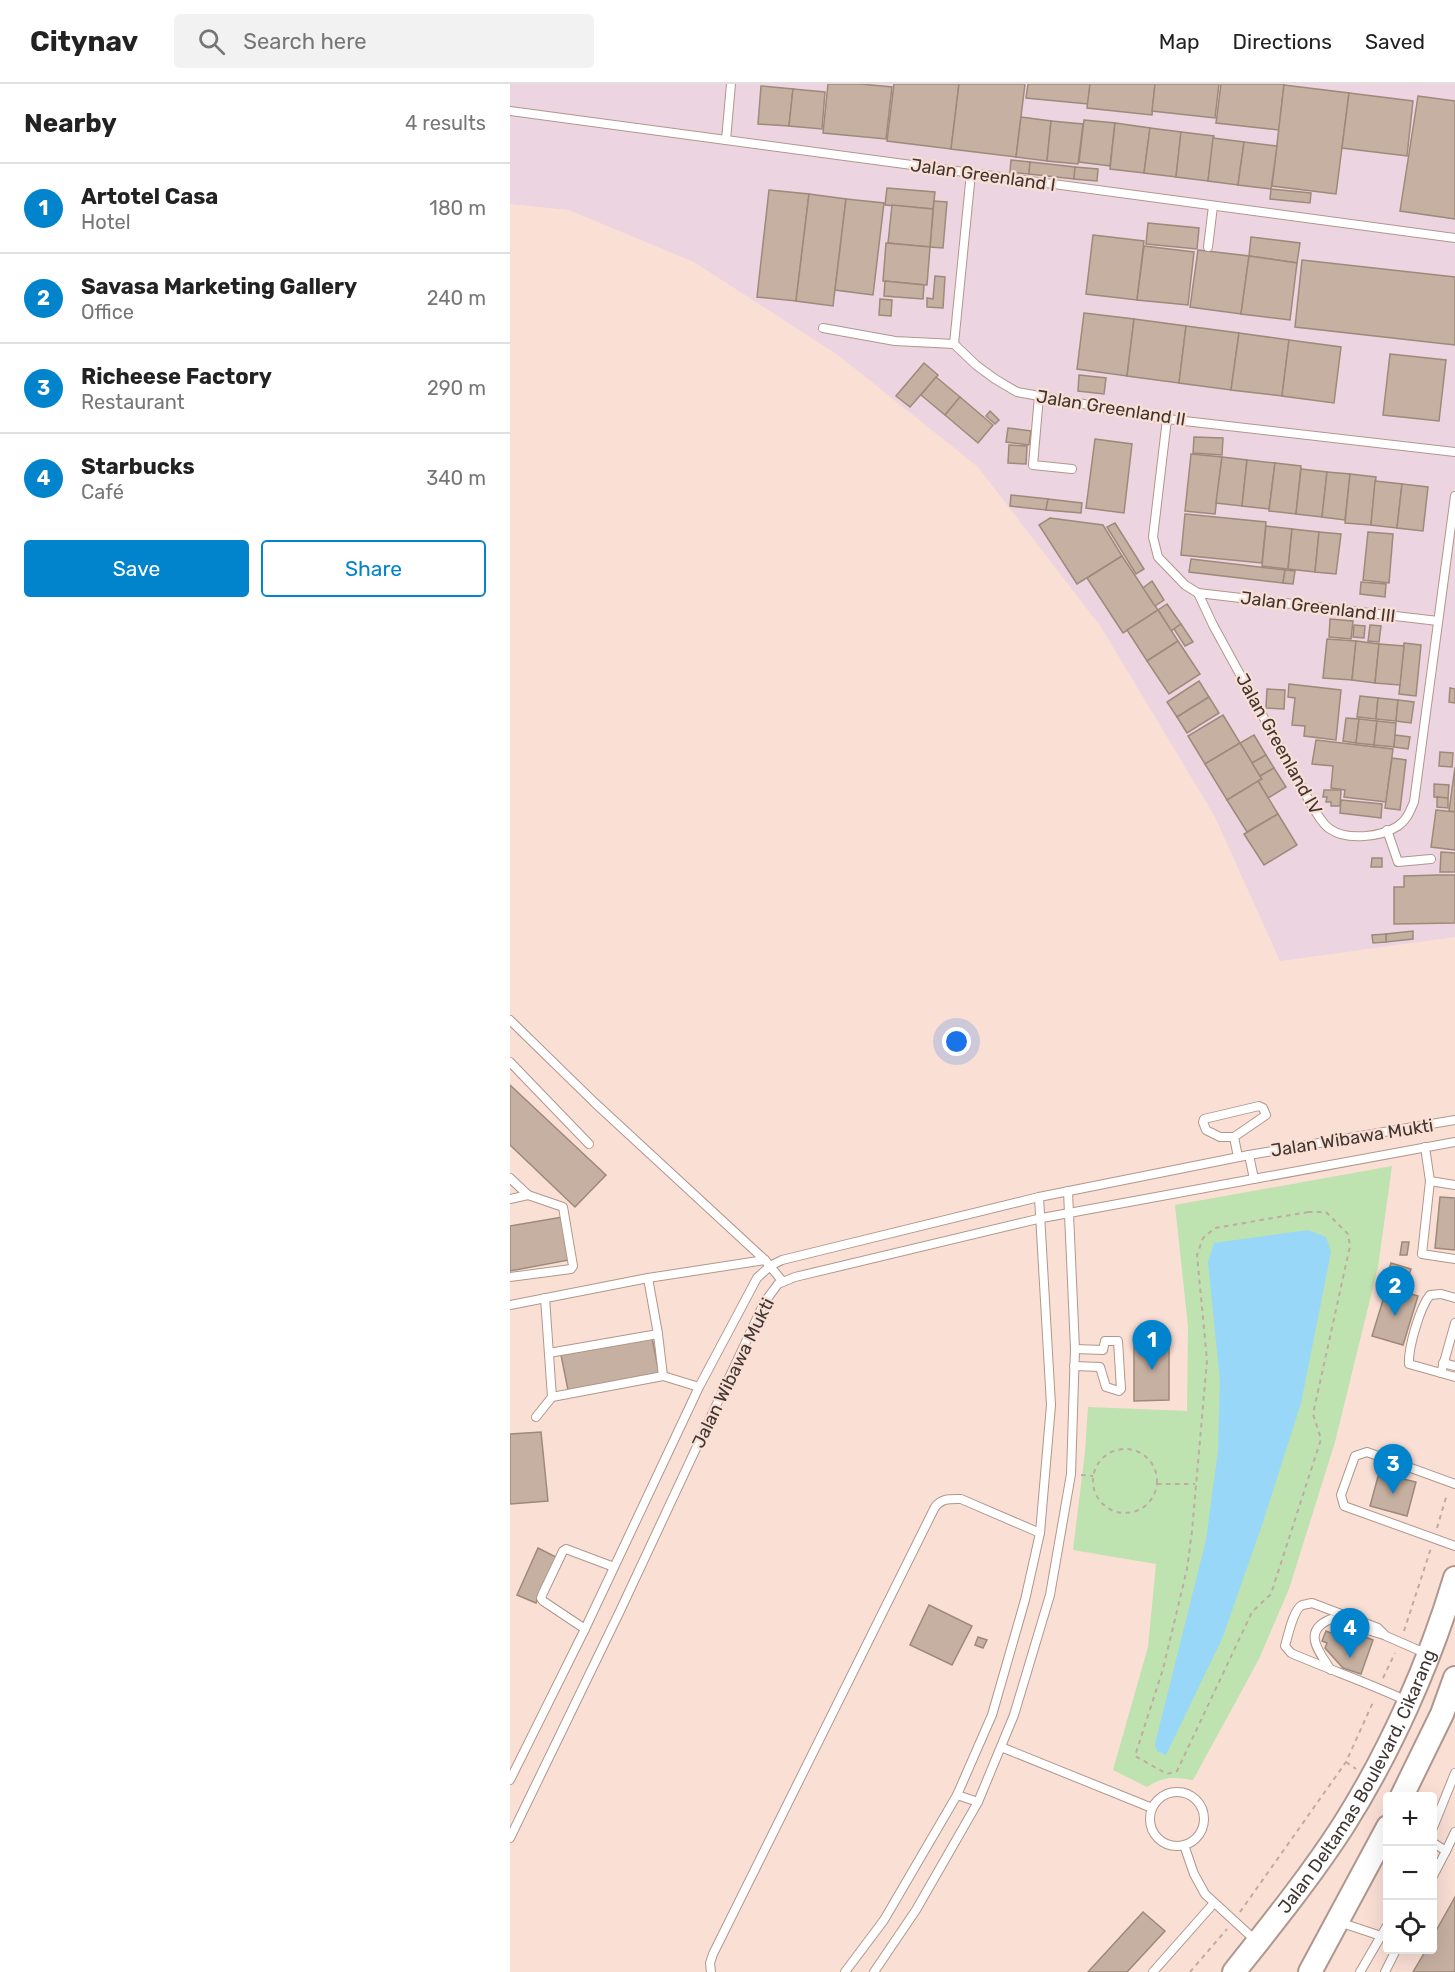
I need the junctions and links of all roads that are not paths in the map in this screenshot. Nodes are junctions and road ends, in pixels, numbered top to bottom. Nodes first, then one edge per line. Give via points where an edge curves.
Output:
1 (731, 84) edge
2 (510, 111) edge
3 (726, 140) junction
4 (971, 173) junction
5 (1213, 206) junction
6 (1455, 238) edge
7 (1208, 247) dead end
8 (823, 328) dead end
9 (954, 344) junction
10 (1040, 396) junction
11 (1167, 419) junction
12 (1455, 452) edge
13 (1072, 469) dead end
14 (1455, 496) edge
15 (1198, 593) junction
16 (1438, 621) junction
17 (1387, 830) junction
18 (1431, 859) dead end
19 (510, 1020) edge
20 (510, 1062) edge
21 (1455, 1120) edge
22 (1234, 1137) junction
23 (1455, 1142) edge
24 (589, 1144) dead end
25 (1425, 1148) junction
26 (1249, 1155) junction
27 (1238, 1157) junction
28 (510, 1178) edge
29 (1254, 1179) junction
30 (1430, 1181) junction
31 (1455, 1185) edge
32 (1068, 1191) junction
33 (528, 1195) junction
34 (1040, 1197) junction
35 (510, 1199) edge
36 (1070, 1213) junction
37 (1042, 1218) junction
38 (1455, 1259) edge
39 (767, 1263) junction
40 (510, 1277) edge
41 (648, 1278) junction
42 (783, 1282) junction
43 (545, 1298) junction
44 (1455, 1298) edge
45 (510, 1305) edge
46 (1455, 1323) edge
47 (658, 1334) junction
48 (1075, 1348) junction
49 (549, 1353) junction
50 (1443, 1363) junction
51 (1074, 1366) junction
52 (1455, 1366) edge
53 (1441, 1373) junction
54 (663, 1376) junction
55 (1455, 1377) edge
56 (699, 1387) junction
57 (552, 1397) junction
58 (536, 1417) dead end
59 (1453, 1484) edge
60 (1040, 1533) junction
61 (1455, 1546) edge
62 (614, 1566) junction
63 (1455, 1578) edge
64 (585, 1629) junction
65 (1386, 1636) junction
66 (1428, 1654) junction
67 (1332, 1671) junction
68 (1455, 1678) edge
69 (1408, 1702) junction
70 (1001, 1747) junction
71 (1455, 1773) edge
72 (511, 1775) edge
73 (1404, 1792) edge
74 (957, 1795) junction
75 (978, 1802) junction
76 (1152, 1808) junction
77 (1437, 1818) edge
78 (1455, 1832) edge
79 (1383, 1836) edge
80 (510, 1838) edge
81 (1184, 1845) junction
82 (1437, 1845) edge
83 (1446, 1851) junction
84 (1437, 1868) edge
85 (1214, 1903) junction
86 (1338, 1921) junction
87 (1383, 1933) edge
88 (1381, 1936) junction
89 (1258, 1942) junction
90 (1394, 1954) edge
91 (711, 1972) edge
92 (845, 1972) edge
93 (874, 1972) edge
94 (1153, 1972) edge
95 (1234, 1972) edge
96 (1310, 1972) edge
97 (1360, 1972) edge
98 (1385, 1972) edge

1 - 3 lane
2 - 3 lane, Jalan Greenland I
3 - 4 lane, Jalan Greenland I
4 - 5 lane, Jalan Greenland I
4 - 9 lane
5 - 6 lane, Jalan Greenland I
5 - 7 lane
8 - 9 lane via 895,341
9 - 10 lane, Jalan Greenland II via 995,379 1017,392
10 - 11 lane, Jalan Greenland II
10 - 13 lane via 1033,465
11 - 12 lane, Jalan Greenland II
11 - 15 lane, Jalan Greenland IV via 1153,537 1158,557
14 - 16 lane, Jalan Greenland IV
15 - 16 lane, Jalan Greenland III
15 - 17 lane, Jalan Greenland IV via 1327,827 1355,837
16 - 17 lane, Jalan Greenland IV via 1417,794 1407,818
17 - 18 lane via 1398,862
19 - 39 lane
20 - 24 lane
21 - 26 lane, Jalan Wibawa Mukti
22 - 22 lane via 1220,1137 1206,1130 1204,1119 1263,1108 1266,1115
22 - 27 lane
23 - 25 lane, Jalan Wibawa Mukti
25 - 29 lane, Jalan Wibawa Mukti
25 - 30 lane
26 - 27 lane, Jalan Wibawa Mukti
26 - 29 lane, Jalan Wibawa Mukti
27 - 32 lane, Jalan Wibawa Mukti
28 - 33 lane
29 - 36 lane, Jalan Wibawa Mukti
30 - 31 lane
30 - 38 lane via 1422,1254
32 - 34 lane, Jalan Wibawa Mukti
32 - 36 lane
33 - 35 lane
33 - 40 lane via 564,1207 573,1268
34 - 37 lane
34 - 39 lane, Jalan Wibawa Mukti
36 - 37 lane, Jalan Wibawa Mukti
36 - 48 lane
37 - 42 lane, Jalan Wibawa Mukti
37 - 60 lane via 1051,1406
39 - 41 lane
39 - 42 lane
39 - 56 lane, Jalan Wibawa Mukti
41 - 43 lane
41 - 47 lane
42 - 80 lane, Jalan Wibawa Mukti via 764,1303
43 - 45 lane
43 - 49 lane
44 - 53 lane via 1441,1294 1425,1300 1409,1361
46 - 50 lane
47 - 49 lane
47 - 54 lane
48 - 51 lane
48 - 51 lane via 1103,1350 1105,1341 1118,1341 1121,1389 1106,1387 1100,1367
49 - 57 lane
50 - 52 lane
50 - 53 lane
51 - 70 lane via 1071,1474 1050,1595
53 - 55 lane
54 - 56 lane
54 - 57 lane
56 - 62 lane, Jalan Wibawa Mukti
57 - 58 lane
59 - 61 lane via 1367,1452 1355,1456 1341,1495 1344,1506
60 - 74 lane via 992,1715
60 - 91 lane via 961,1499 939,1502 713,1954
62 - 64 lane, Jalan Wibawa Mukti
62 - 64 lane via 564,1550 541,1596
63 - 66 street, Jalan Deltamas Boulevard, Cikarang
64 - 72 lane, Jalan Wibawa Mukti
65 - 66 lane
65 - 67 lane via 1331,1619 1323,1622 1314,1639
65 - 67 lane via 1378,1628 1312,1603 1303,1605 1297,1609 1285,1646
66 - 69 street, Jalan Deltamas Boulevard, Cikarang
67 - 69 lane
68 - 73 street
69 - 89 street, Jalan Deltamas Boulevard, Cikarang via 1344,1825
70 - 75 lane
70 - 76 lane
71 - 77 lane
74 - 75 lane
74 - 92 lane via 884,1920
75 - 93 lane via 916,1910
76 - 81 lane via 1149,1823 1156,1836 1168,1845
76 - 81 lane via 1161,1796 1177,1791 1197,1801 1204,1823 1197,1837
78 - 83 lane
79 - 86 street
81 - 85 lane via 1194,1874
82 - 83 lane
83 - 84 lane
85 - 89 lane
85 - 94 lane
86 - 88 lane
86 - 96 street
87 - 88 lane
88 - 97 lane
89 - 95 street, Jalan Deltamas Boulevard, Cikarang
90 - 98 lane

